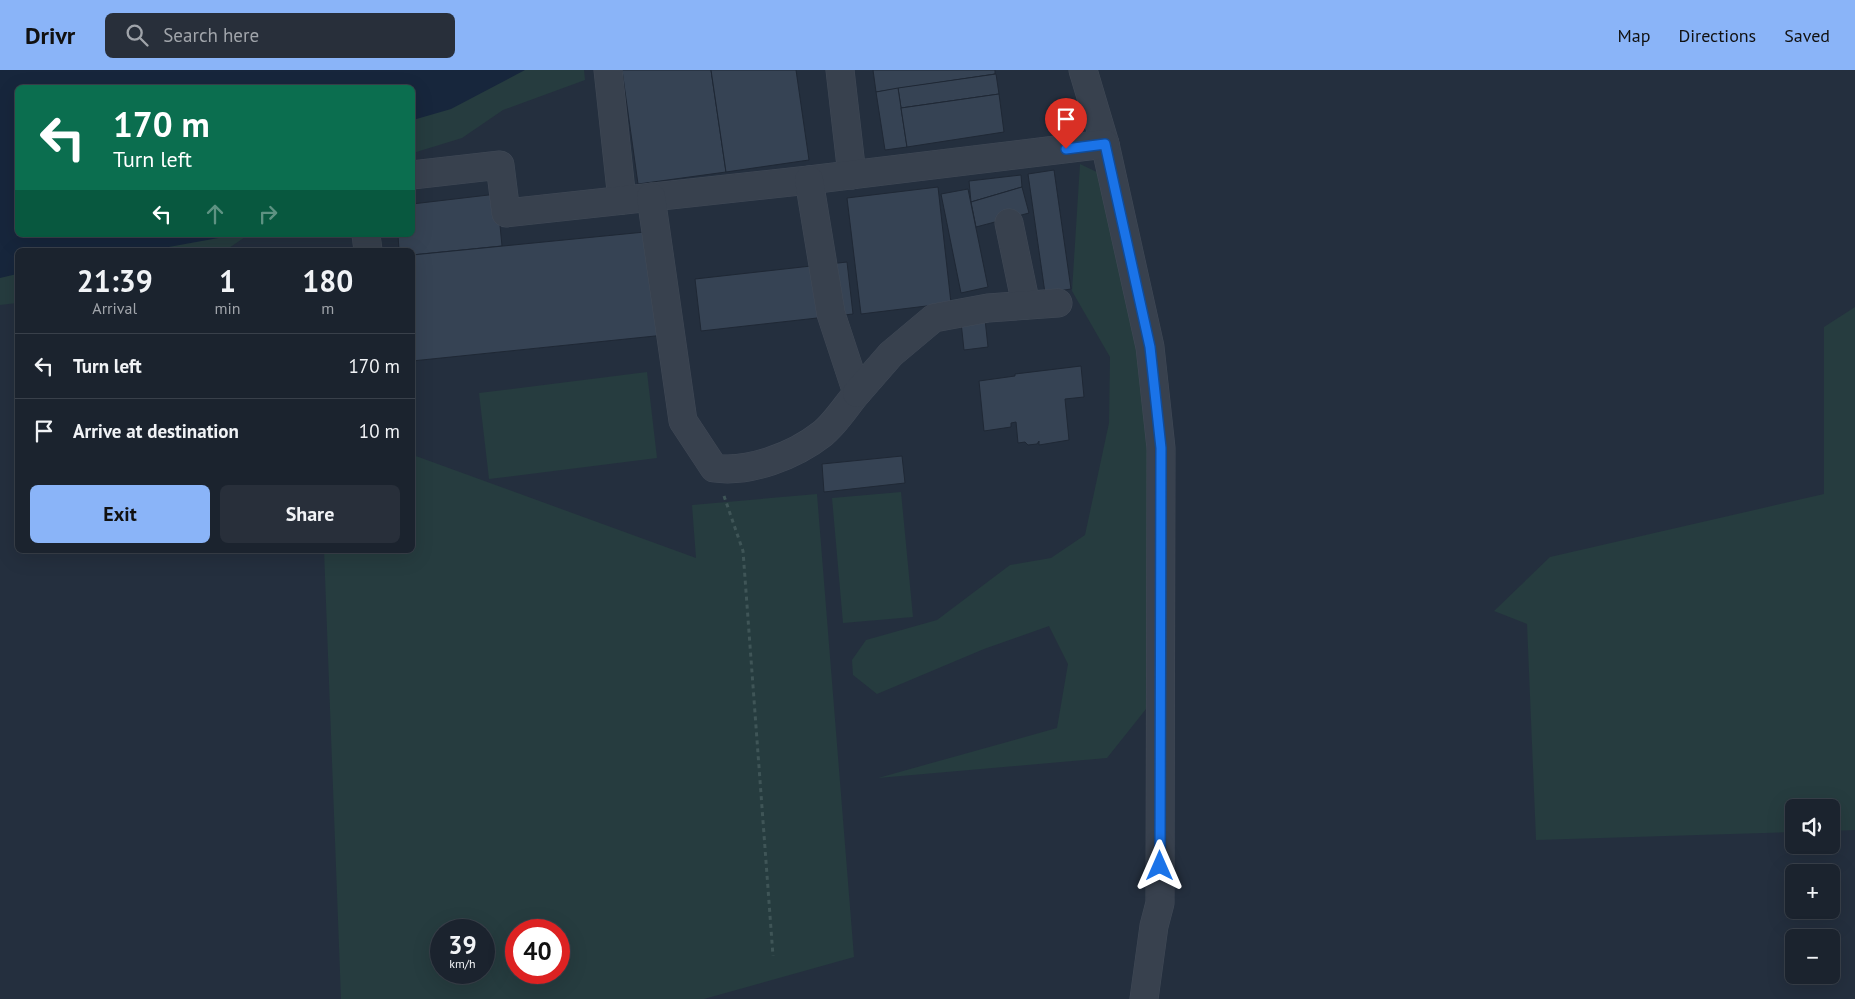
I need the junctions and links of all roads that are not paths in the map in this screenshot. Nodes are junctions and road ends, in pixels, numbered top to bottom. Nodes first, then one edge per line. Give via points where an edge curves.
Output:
1 (608, 70) edge
2 (840, 70) edge
3 (1083, 70) edge
4 (1105, 144) junction
5 (415, 175) edge
6 (852, 175) junction
7 (809, 180) junction
8 (651, 197) junction
9 (622, 200) junction
10 (1009, 223) dead end
11 (1058, 303) dead end
12 (1026, 306) junction
13 (857, 393) junction
14 (1144, 999) edge

1 - 9 street
2 - 6 street
3 - 4 street
4 - 6 street
4 - 14 street via 1150,347 1161,448 1160,903
5 - 9 street via 500,165 506,213
6 - 7 street
7 - 8 street
7 - 13 street via 831,314
8 - 9 street
8 - 13 street via 683,421 714,468 731,470 778,459 823,434
10 - 12 street
11 - 12 street
12 - 13 street via 988,308 934,318 891,354

